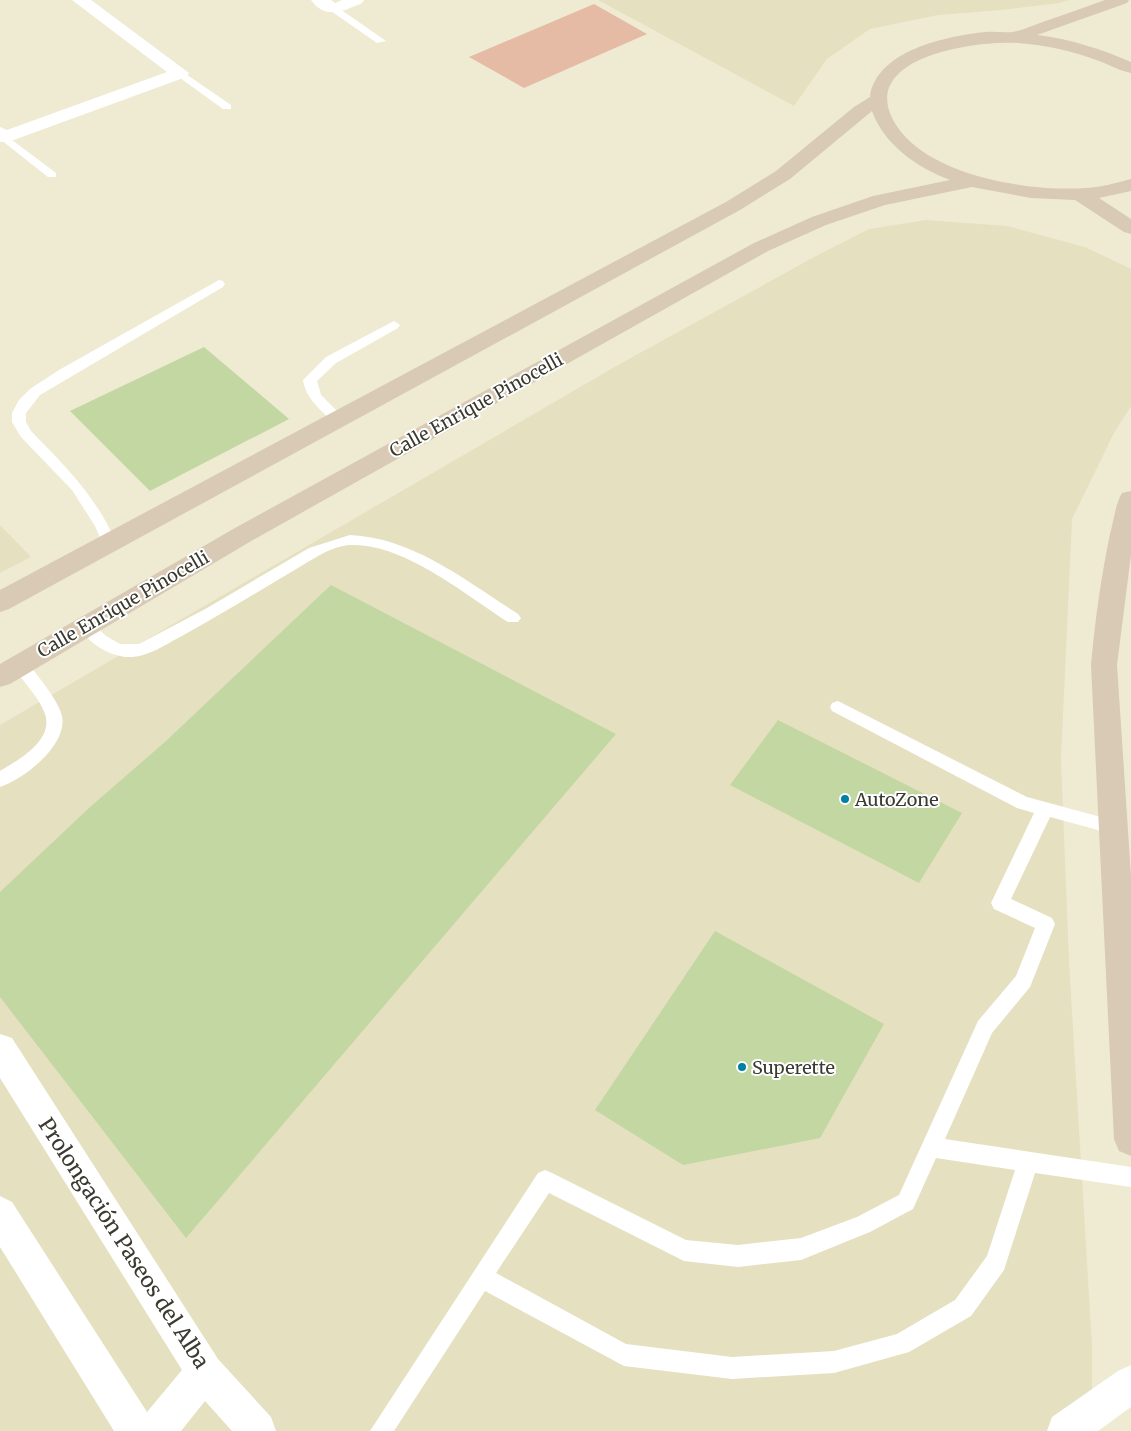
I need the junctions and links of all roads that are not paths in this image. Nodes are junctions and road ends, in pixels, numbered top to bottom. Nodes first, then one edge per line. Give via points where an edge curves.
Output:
1 (80, 0) edge
2 (319, 0) edge
3 (356, 0) edge
4 (1121, 0) edge
5 (334, 9) junction
6 (1010, 38) junction
7 (381, 40) dead end
8 (1131, 68) edge
9 (180, 73) junction
10 (879, 100) junction
11 (227, 107) dead end
12 (2, 135) edge
13 (52, 175) dead end
14 (971, 180) junction
15 (1131, 185) edge
16 (1079, 194) junction
17 (1131, 228) edge
18 (219, 284) dead end
19 (394, 325) dead end
20 (340, 420) junction
21 (1131, 498) edge
22 (109, 543) junction
23 (0, 602) edge
24 (513, 618) dead end
25 (86, 626) junction
26 (21, 665) junction
27 (0, 677) edge
28 (838, 707) dead end
29 (0, 780) edge
30 (1045, 809) junction
31 (1113, 827) junction
32 (0, 1049) edge
33 (1130, 1125) edge
34 (932, 1147) junction
35 (1028, 1162) junction
36 (1131, 1177) edge
37 (0, 1214) edge
38 (482, 1277) junction
39 (206, 1372) junction
40 (1131, 1384) edge
41 (136, 1431) edge
42 (156, 1431) edge
43 (257, 1431) edge
44 (381, 1431) edge
45 (1066, 1431) edge

1 - 9 street
2 - 5 street
3 - 5 street
4 - 6 main road
5 - 7 lane
6 - 8 main road via 1077,47
6 - 10 main road via 968,40 918,53 888,76
9 - 11 lane
9 - 12 street
10 - 14 main road via 884,122 902,144 932,164
10 - 20 main road via 860,111 783,175 733,206
12 - 13 lane
14 - 16 main road via 1025,192
14 - 25 main road, Calle Enrique Pinocelli via 880,200 819,221 761,247 244,534
15 - 16 main road
16 - 17 main road
18 - 22 lane via 64,373 35,392 19,413 19,422 26,434 77,487 102,525
19 - 20 lane via 331,360 310,380 315,397
20 - 22 main road
21 - 31 main road via 1118,549 1104,665
22 - 23 main road
24 - 25 lane via 409,555 387,545 350,540 314,552 204,618 131,652 104,644
25 - 26 main road, Calle Enrique Pinocelli
26 - 27 main road, Calle Enrique Pinocelli
26 - 29 lane via 54,716 53,732 45,747
28 - 30 lane via 1023,803
30 - 31 lane
30 - 34 lane via 1000,903 1046,924 1023,981 986,1027
31 - 33 main road
32 - 39 street, Prolongación Paseos del Alba
34 - 35 lane
34 - 38 lane via 906,1202 862,1225 801,1248 738,1256 684,1250 545,1180
35 - 36 lane
35 - 38 lane via 996,1262 963,1308 901,1344 834,1362 732,1368 624,1355
37 - 41 street
38 - 44 lane
39 - 42 street
39 - 43 street, Prolongación Paseos del Alba
40 - 45 street

